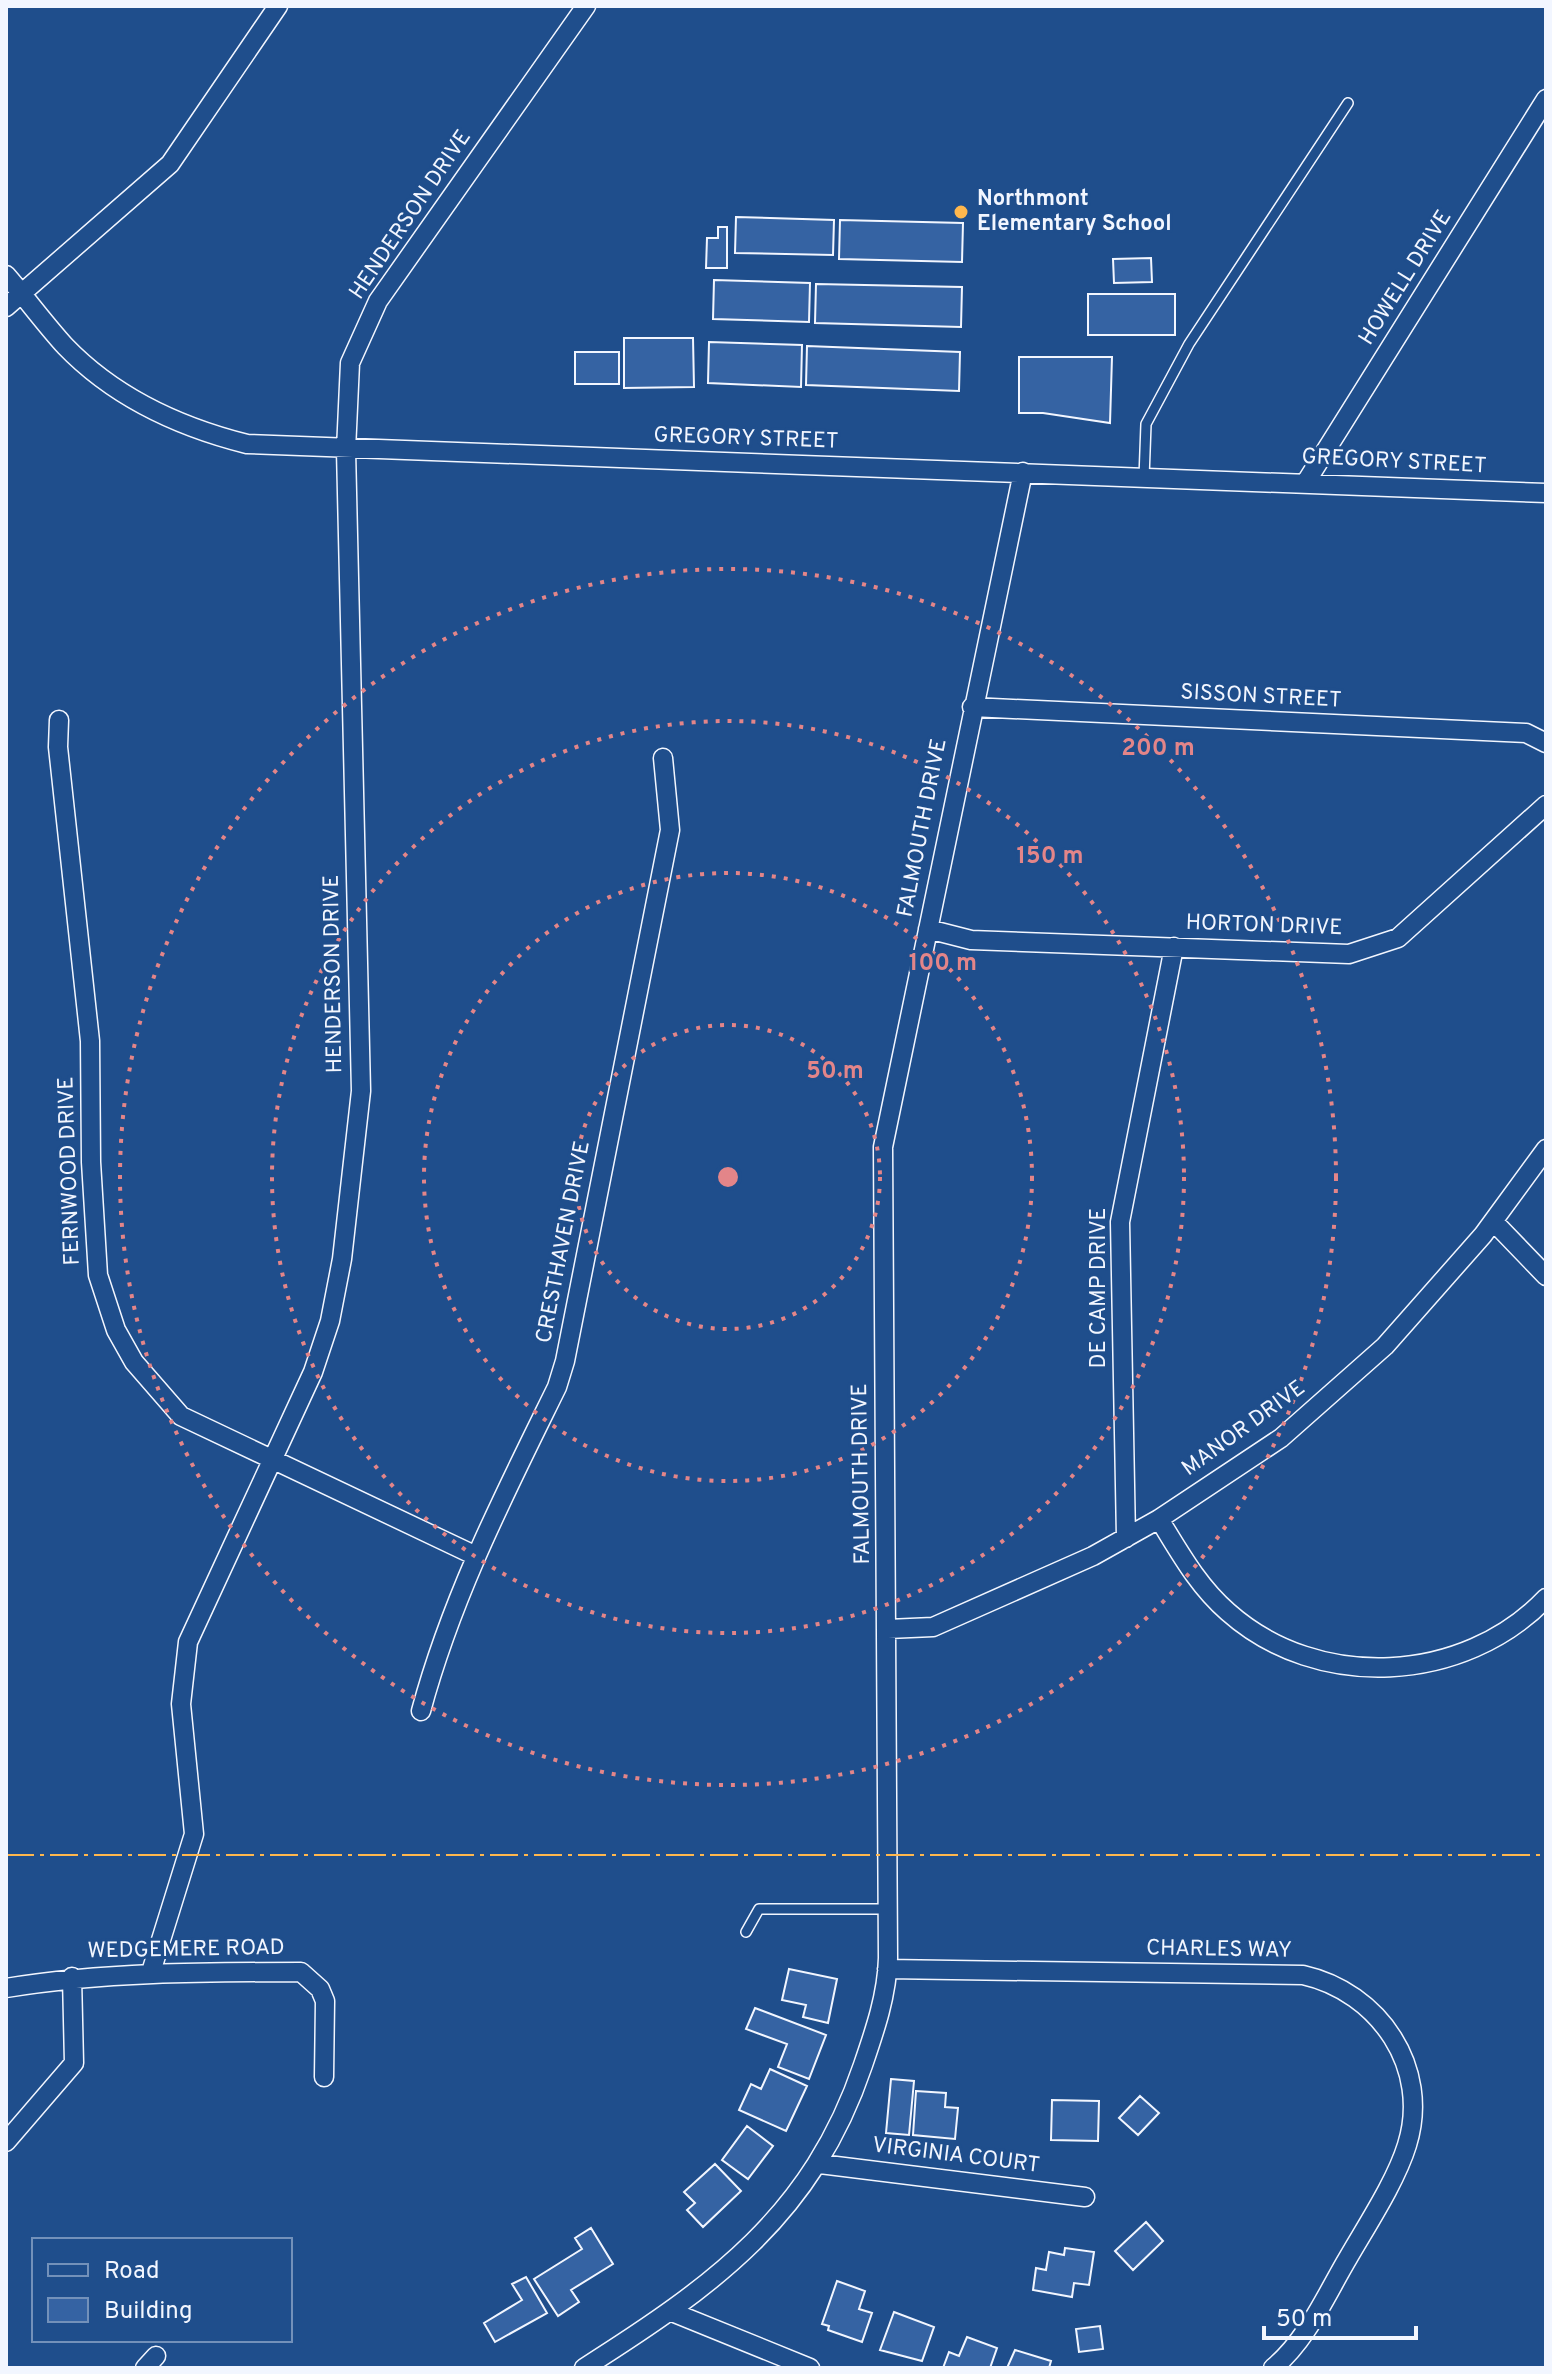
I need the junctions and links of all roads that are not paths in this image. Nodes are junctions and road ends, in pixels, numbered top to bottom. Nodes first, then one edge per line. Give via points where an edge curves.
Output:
1 (278, 6) edge
2 (586, 6) edge
3 (1546, 99) edge
4 (1348, 103) dead end
5 (6, 275) edge
6 (23, 294) junction
7 (6, 307) edge
8 (346, 450) junction
9 (1023, 472) junction
10 (1144, 478) junction
11 (1306, 482) junction
12 (1546, 493) edge
13 (972, 707) junction
14 (59, 720) dead end
15 (1546, 743) edge
16 (663, 758) dead end
17 (1546, 805) edge
18 (928, 929) junction
19 (1174, 947) junction
20 (1546, 1149) edge
21 (1494, 1222) junction
22 (1546, 1276) edge
23 (269, 1460) junction
24 (1159, 1519) junction
25 (1126, 1538) junction
26 (474, 1555) junction
27 (1546, 1598) edge
28 (888, 1629) junction
29 (421, 1711) dead end
30 (887, 1909) junction
31 (746, 1932) dead end
32 (887, 1969) junction
33 (151, 1972) junction
34 (72, 1977) junction
35 (6, 1988) edge
36 (324, 2077) dead end
37 (6, 2142) edge
38 (820, 2164) junction
39 (1085, 2197) dead end
40 (672, 2312) junction
41 (584, 2368) edge
42 (810, 2368) edge
43 (1273, 2368) edge

1 - 6 street via 170,164
2 - 8 street, HENDERSON DRIVE via 378,301 350,363
3 - 11 street, HOWELL DRIVE
4 - 10 lane via 1189,344 1146,424
5 - 6 street, GREGORY STREET
6 - 7 street
6 - 8 street, GREGORY STREET via 80,360 155,412 247,444
8 - 9 street, GREGORY STREET
8 - 23 street, HENDERSON DRIVE via 361,1091 330,1321 313,1372
9 - 10 street, GREGORY STREET
9 - 13 street, FALMOUTH DRIVE
10 - 11 street, GREGORY STREET
11 - 12 street, GREGORY STREET
13 - 15 street, SISSON STREET via 1526,733
13 - 18 street, FALMOUTH DRIVE
14 - 23 street, FERNWOOD DRIVE via 90,1041 91,1162 102,1288 121,1338 163,1400 181,1416
16 - 26 street, CRESTHAVEN DRIVE via 670,830 565,1361
17 - 19 street, HORTON DRIVE via 1398,938 1382,945 1349,954
18 - 19 street, HORTON DRIVE via 971,940
18 - 28 street, FALMOUTH DRIVE via 883,1147
19 - 25 street, DE CAMP DRIVE via 1120,1222
20 - 21 street, MANOR DRIVE
21 - 22 street
21 - 24 street, MANOR DRIVE via 1344,1385 1281,1438
23 - 26 street, FERNWOOD DRIVE
23 - 33 street, HENDERSON DRIVE via 188,1642 181,1704 194,1834
24 - 25 street, MANOR DRIVE
24 - 27 street via 1193,1575 1237,1620 1295,1653 1345,1666 1397,1668 1448,1658 1511,1628
25 - 28 street, MANOR DRIVE via 933,1627
26 - 29 street, CRESTHAVEN DRIVE
28 - 30 street, FALMOUTH DRIVE
30 - 31 lane via 759,1909
30 - 32 street, FALMOUTH DRIVE
32 - 38 street, FALMOUTH DRIVE via 879,2019 846,2116
32 - 43 street, CHARLES WAY via 1303,1975 1336,1985 1371,2008 1396,2041 1410,2077 1413,2112 1407,2148 1312,2322
33 - 34 street, WEDGEMERE ROAD
33 - 36 street, WEDGEMERE ROAD via 301,1972 325,2001
34 - 35 street, WEDGEMERE ROAD
34 - 37 street via 74,2063
38 - 39 street, VIRGINIA COURT
38 - 40 street, FALMOUTH DRIVE via 747,2251
40 - 41 street, FALMOUTH DRIVE
40 - 42 street

